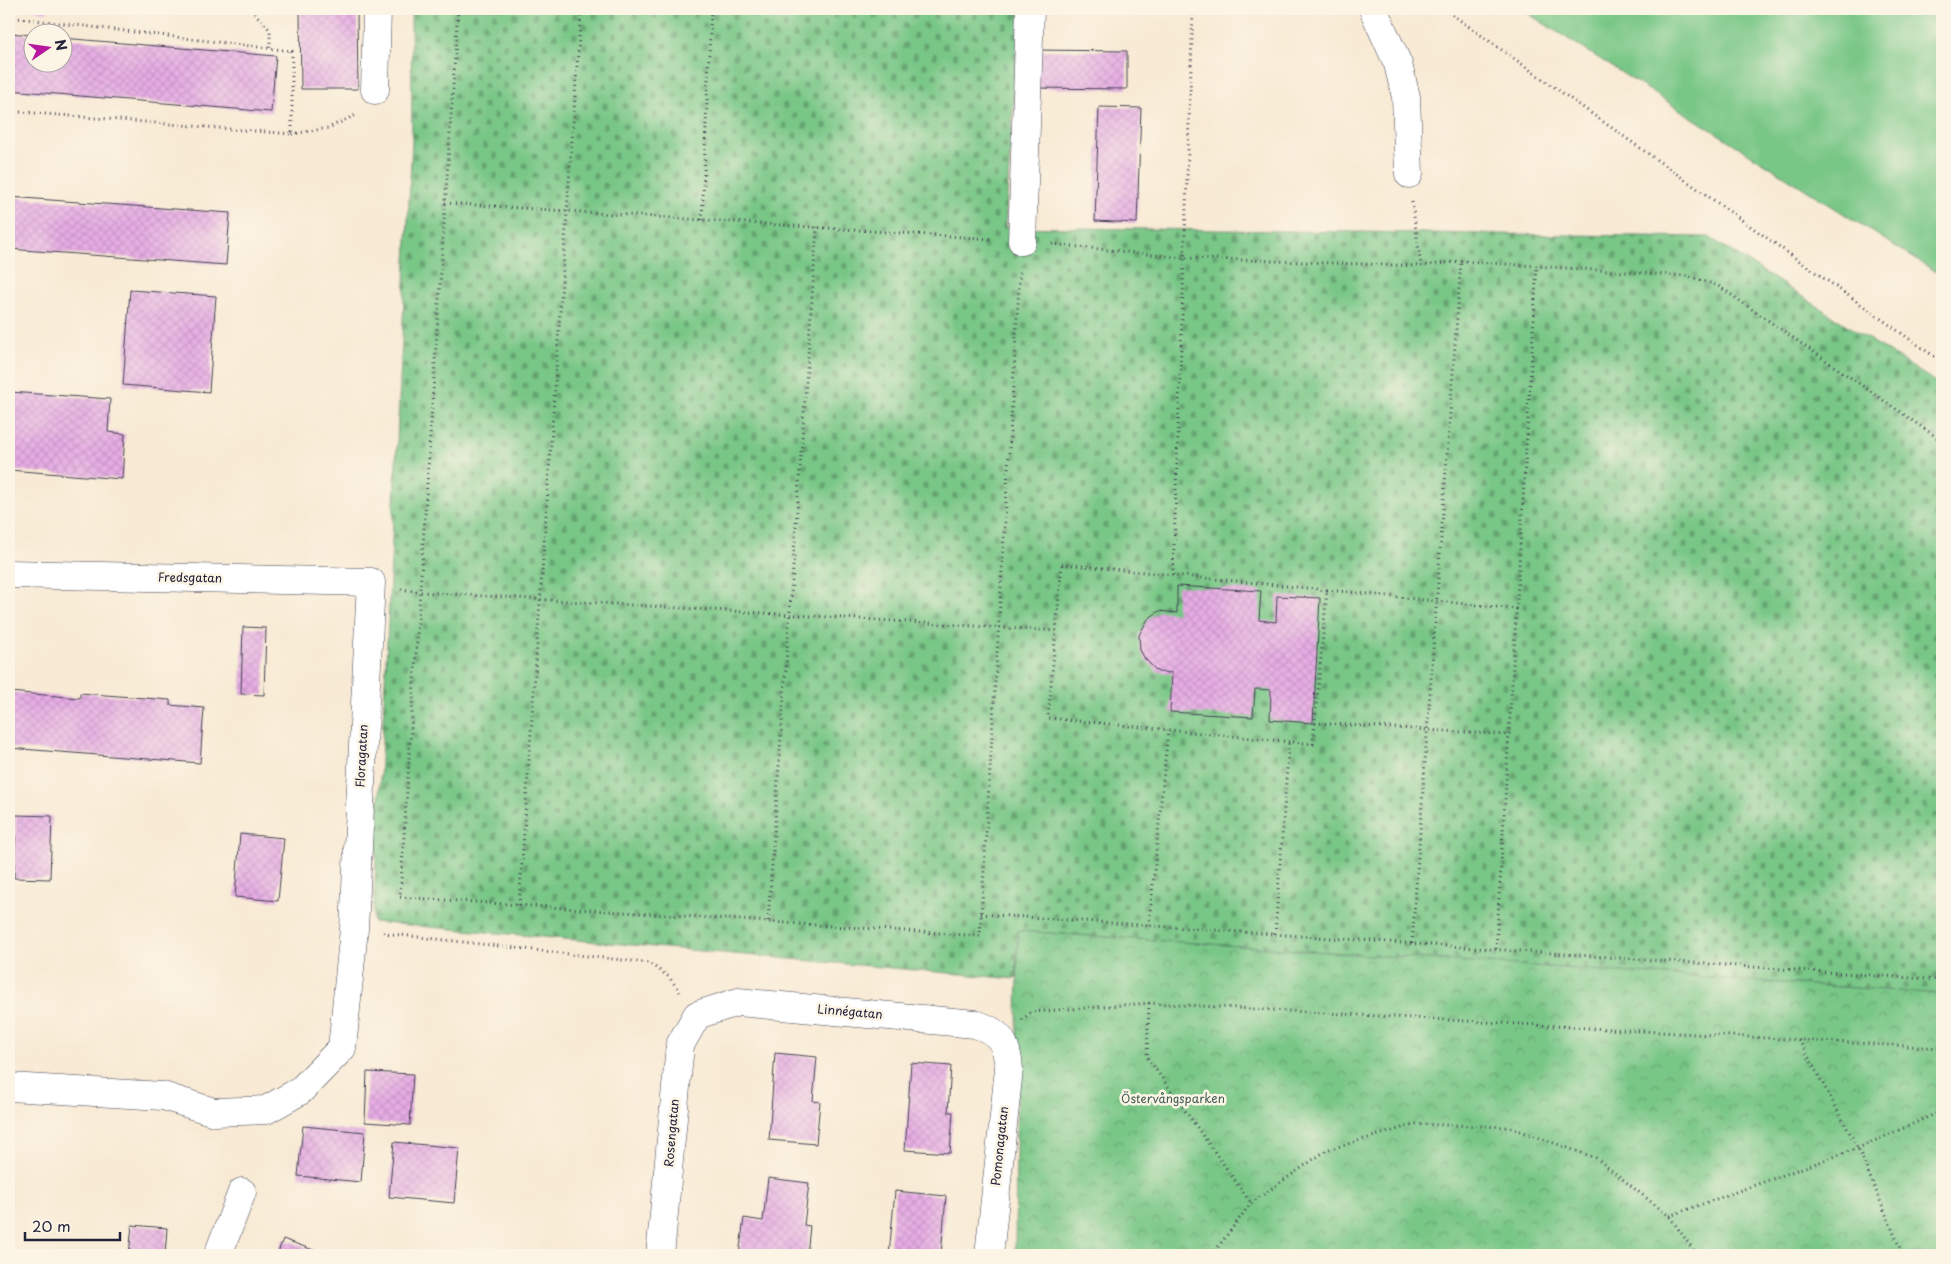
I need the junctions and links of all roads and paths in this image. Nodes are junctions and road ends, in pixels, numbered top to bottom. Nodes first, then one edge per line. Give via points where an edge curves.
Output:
1 (251, 9) edge
2 (377, 9) edge
3 (458, 9) edge
4 (582, 9) edge
5 (711, 9) edge
6 (1030, 9) edge
7 (1193, 9) edge
8 (1373, 9) edge
9 (1444, 9) edge
10 (9, 18) edge
11 (270, 49) junction
12 (375, 90) joint
13 (9, 111) edge
14 (292, 134) junction
15 (1409, 174) joint
16 (445, 203) junction
17 (567, 210) junction
18 (702, 220) junction
19 (817, 227) junction
20 (1022, 241) junction
21 (1184, 258) junction
22 (1461, 261) junction
23 (1421, 266) junction
24 (1537, 266) junction
25 (1942, 362) edge
26 (1942, 441) edge
27 (9, 574) edge
28 (1173, 575) junction
29 (371, 582) junction
30 (1327, 590) junction
31 (420, 592) junction
32 (541, 598) junction
33 (1436, 601) junction
34 (1517, 609) junction
35 (790, 615) junction
36 (998, 629) junction
37 (1056, 631) junction
38 (1315, 723) junction
39 (1168, 730) junction
40 (1427, 730) junction
41 (1509, 735) junction
42 (1289, 741) junction
43 (519, 905) junction
44 (981, 914) junction
45 (768, 922) junction
46 (1148, 925) junction
47 (354, 929) junction
48 (1275, 934) junction
49 (1412, 943) junction
50 (1496, 949) junction
51 (1942, 980) edge
52 (1148, 1003) junction
53 (697, 1015) junction
54 (1001, 1038) junction
55 (1799, 1040) junction
56 (1942, 1048) edge
57 (9, 1087) edge
58 (1942, 1112) edge
59 (1858, 1148) junction
60 (242, 1192) dead end
61 (1251, 1203) junction
62 (1669, 1216) junction
63 (218, 1255) edge
64 (660, 1255) edge
65 (989, 1255) edge
66 (1212, 1255) edge
67 (1697, 1255) edge
68 (1903, 1255) edge

1 - 11 path via 270,30
2 - 12 street
3 - 16 path
4 - 17 path
5 - 18 path
6 - 20 street
7 - 21 path
8 - 15 street via 1398,64 1406,97
9 - 25 path
10 - 11 path
11 - 14 path via 292,51
12 - 14 path via 361,113 328,128
13 - 14 path
15 - 23 path
16 - 17 path
16 - 31 path
17 - 18 path
17 - 32 path
18 - 19 path
19 - 20 path
19 - 35 path
20 - 21 path
20 - 36 path
21 - 23 path
21 - 28 path
22 - 23 path
22 - 24 path
22 - 33 path
24 - 26 path via 1686,276 1717,285
24 - 34 path
27 - 29 street, Fredsgatan
28 - 30 path
28 - 37 path via 1062,564
29 - 31 path
29 - 47 street, Floragatan
30 - 33 path
30 - 38 path
31 - 32 path
31 - 43 path via 400,897
32 - 35 path
32 - 43 path
33 - 34 path
33 - 40 path
34 - 41 path
35 - 36 path
35 - 45 path
36 - 37 path
36 - 44 path
37 - 39 path via 1048,718
38 - 40 path
38 - 42 path via 1313,744
39 - 42 path
39 - 46 path
40 - 41 path
40 - 49 path
41 - 50 path
42 - 48 path
43 - 45 path
44 - 45 path via 980,936
44 - 46 path
46 - 48 path
47 - 53 path via 649,963 669,977
47 - 57 street, Floragatan via 342,1048 300,1091 266,1110 214,1112 163,1096
48 - 49 path
49 - 50 path
50 - 51 path
52 - 54 path via 1031,1012
52 - 55 path
52 - 61 path via 1147,1057
53 - 54 street, Linnégatan via 738,1002 975,1024 990,1029
53 - 64 street, Rosengatan via 680,1045
54 - 65 street, Pomonagatan via 1008,1052 1009,1069
55 - 56 path
55 - 59 path
58 - 59 path
59 - 62 path
59 - 68 path
60 - 63 street
61 - 62 path via 1327,1150 1416,1124 1509,1127 1596,1158
61 - 66 path
62 - 67 path

